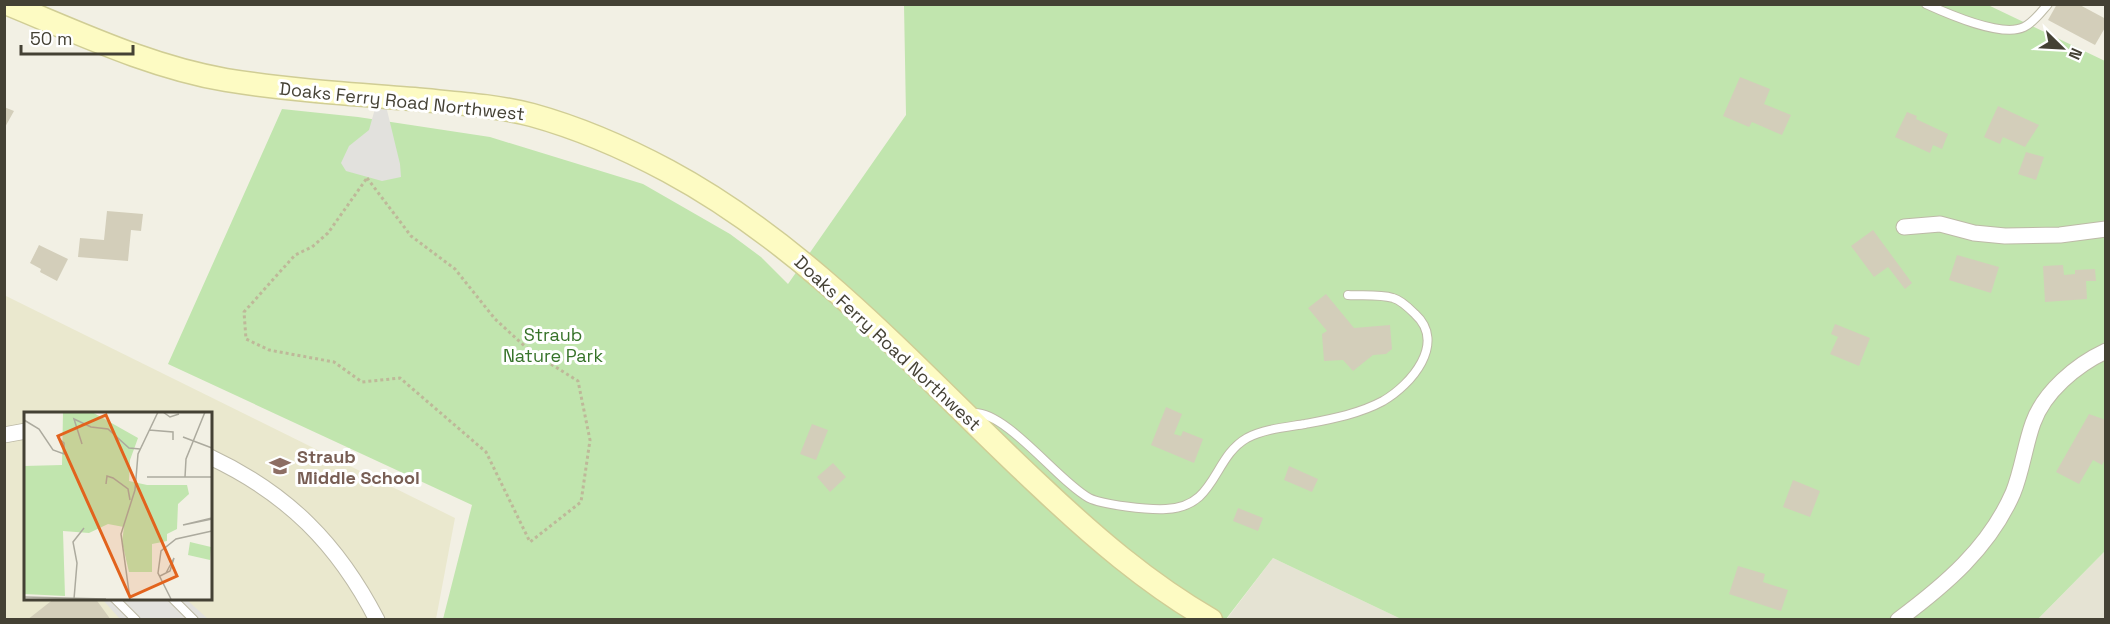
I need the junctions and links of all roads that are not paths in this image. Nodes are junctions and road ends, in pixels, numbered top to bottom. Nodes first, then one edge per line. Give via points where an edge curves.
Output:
1 (8, 4) edge
2 (1926, 4) edge
3 (2048, 4) edge
4 (1904, 227) dead end
5 (2106, 229) edge
6 (1348, 295) dead end
7 (2106, 351) edge
8 (963, 413) junction
9 (24, 431) edge
10 (4, 435) edge
11 (212, 458) edge
12 (116, 600) edge
13 (174, 600) edge
14 (136, 620) edge
15 (194, 620) edge
16 (377, 620) edge
17 (1211, 620) edge
18 (1898, 620) edge

1 - 8 main road, Doaks Ferry Road Northwest via 119,50 204,75 289,89 498,108 541,118 617,145 670,172 773,237 864,316
2 - 3 lane via 1965,21 2006,29 2022,28
4 - 5 street via 1940,224 2005,236
6 - 8 lane via 1394,298 1420,318 1428,347 1416,373 1398,391 1366,409 1249,437 1233,451 1201,497 1184,506 1166,509 1090,499 1017,436 979,413
7 - 18 street via 2068,376 2041,403 2013,493 1986,539 1945,585
8 - 17 main road, Doaks Ferry Road Northwest via 1089,531 1141,574
9 - 10 street
11 - 16 street via 266,488 321,534 364,593
12 - 14 lane
13 - 15 lane

